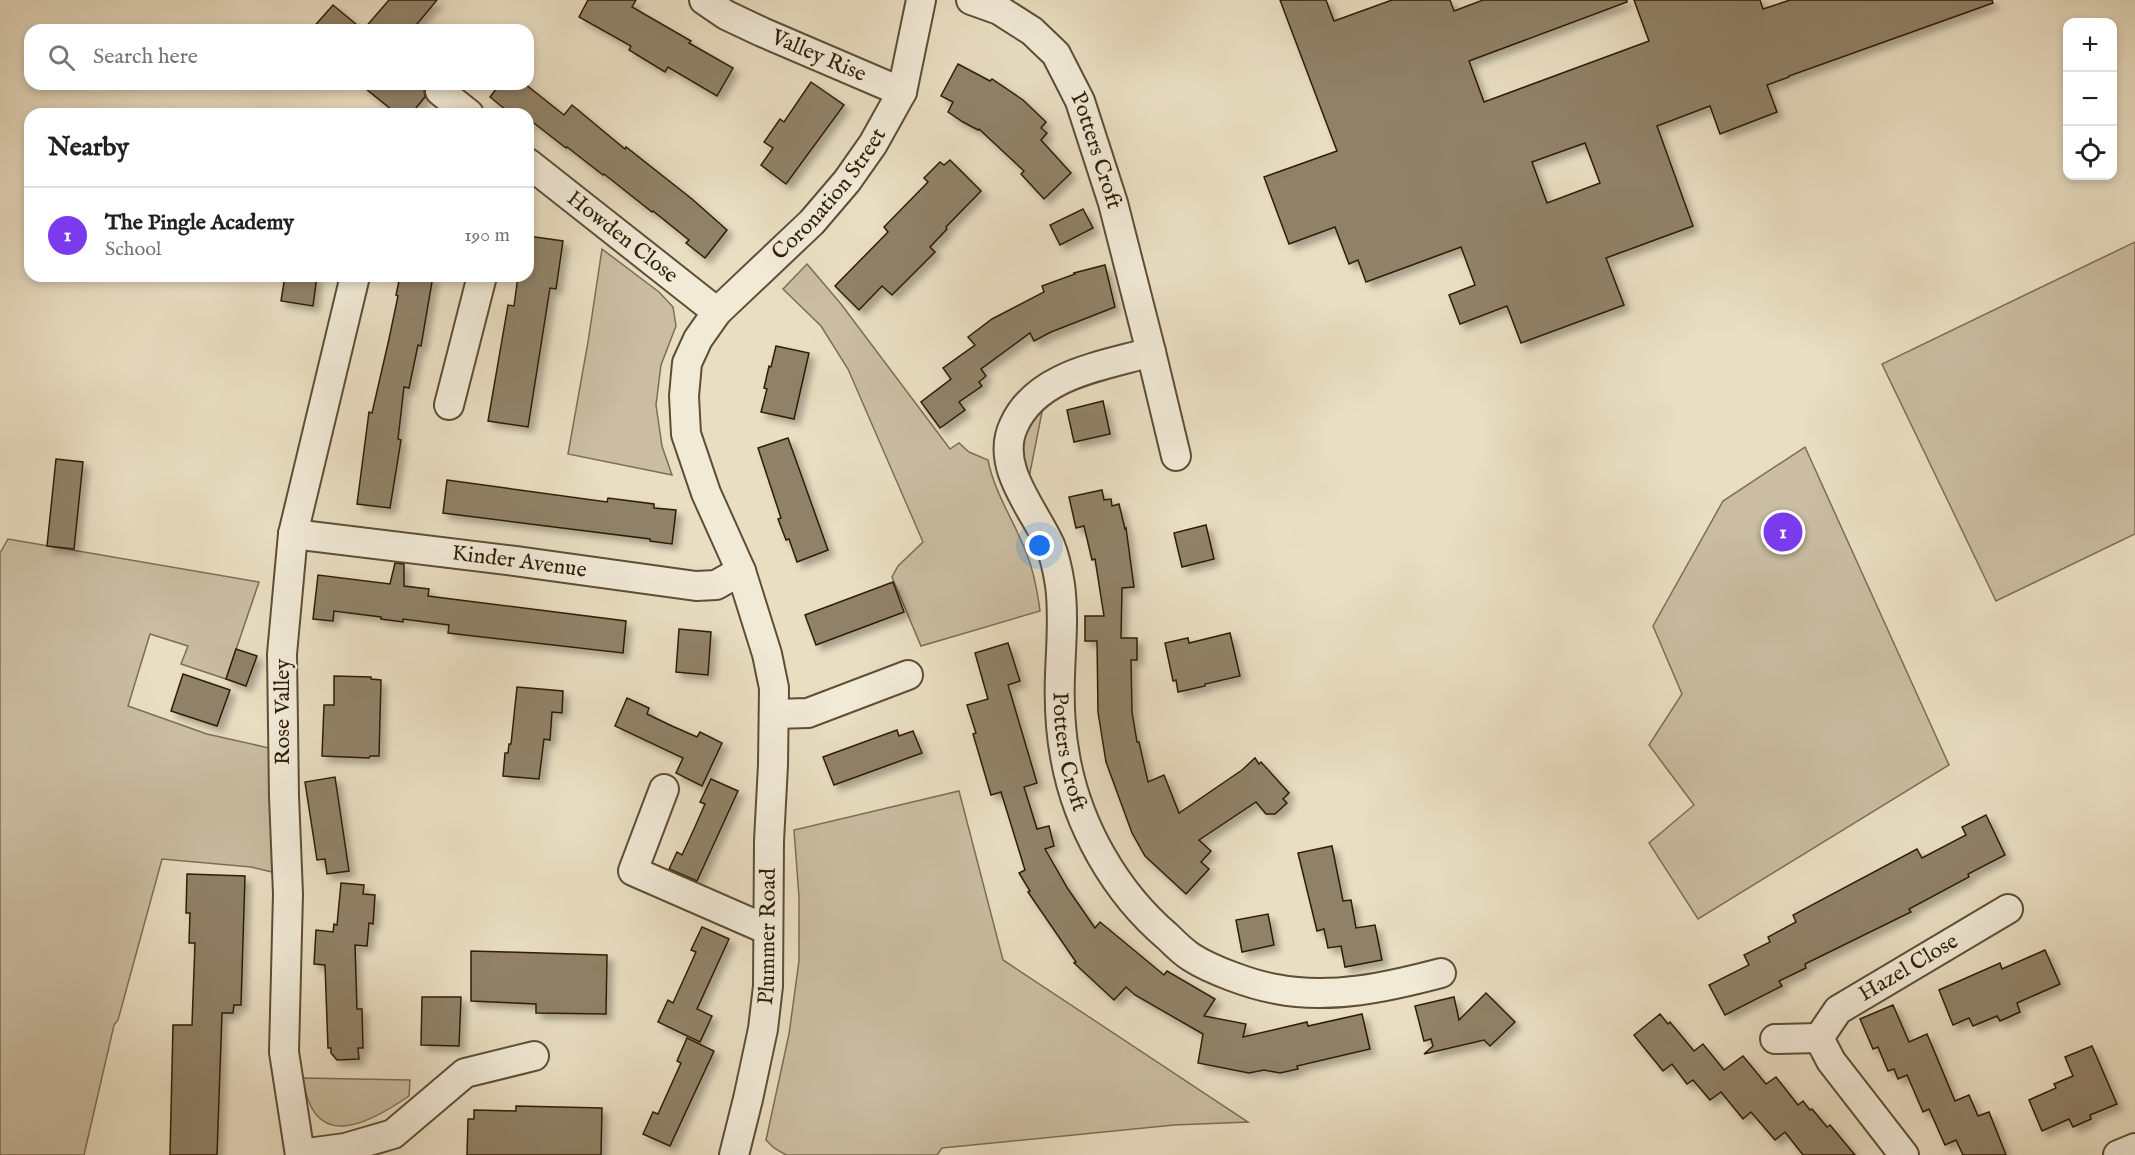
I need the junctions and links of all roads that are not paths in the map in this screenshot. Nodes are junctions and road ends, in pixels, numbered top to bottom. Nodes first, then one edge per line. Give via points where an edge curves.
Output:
1 (704, 0) edge
2 (921, 0) edge
3 (980, 1) edge
4 (440, 90) dead end
5 (902, 92) junction
6 (462, 108) edge
7 (534, 167) edge
8 (354, 282) edge
9 (480, 282) edge
10 (717, 312) junction
11 (1151, 352) junction
12 (687, 363) joint
13 (449, 405) dead end
14 (1176, 456) dead end
15 (293, 534) junction
16 (741, 571) junction
17 (908, 675) dead end
18 (774, 714) junction
19 (664, 789) dead end
20 (2008, 909) dead end
21 (768, 930) junction
22 (1441, 973) dead end
23 (1819, 1038) junction
24 (1775, 1040) dead end
25 (534, 1056) dead end
26 (2135, 1148) edge
27 (300, 1155) edge
28 (734, 1155) edge
29 (1904, 1155) edge
30 (2118, 1155) edge

1 - 5 street, Valley Rise via 762,32
2 - 5 street, Coronation Street
3 - 11 street, Potters Croft via 1028,27 1056,54 1080,101 1113,203
4 - 6 street
5 - 10 street, Coronation Street via 847,181 819,214
7 - 10 street, Howden Close
8 - 15 street, Rose Valley
9 - 13 street
10 - 12 street, Coronation Street
11 - 14 street, Potters Croft
11 - 22 street, Potters Croft via 1065,378 1040,391 1024,407 1007,447 1011,472 1052,549 1060,584 1063,621 1059,709 1065,758 1079,809 1123,890 1156,927 1191,957 1255,984 1313,993 1382,988
12 - 16 street, Plummer Road via 686,434 706,493
15 - 16 street, Kinder Avenue via 696,586 716,585
15 - 27 street, Rose Valley via 282,654 288,894 283,1021
16 - 18 street, Plummer Road via 767,654 774,688
17 - 18 street via 808,713
18 - 21 street, Plummer Road
19 - 21 street via 633,871
20 - 23 street, Hazel Close via 1838,1010
21 - 28 street, Plummer Road via 763,1029
23 - 24 street
23 - 29 street via 1831,1061
25 - 27 street via 465,1073 393,1134 345,1148
26 - 30 street

